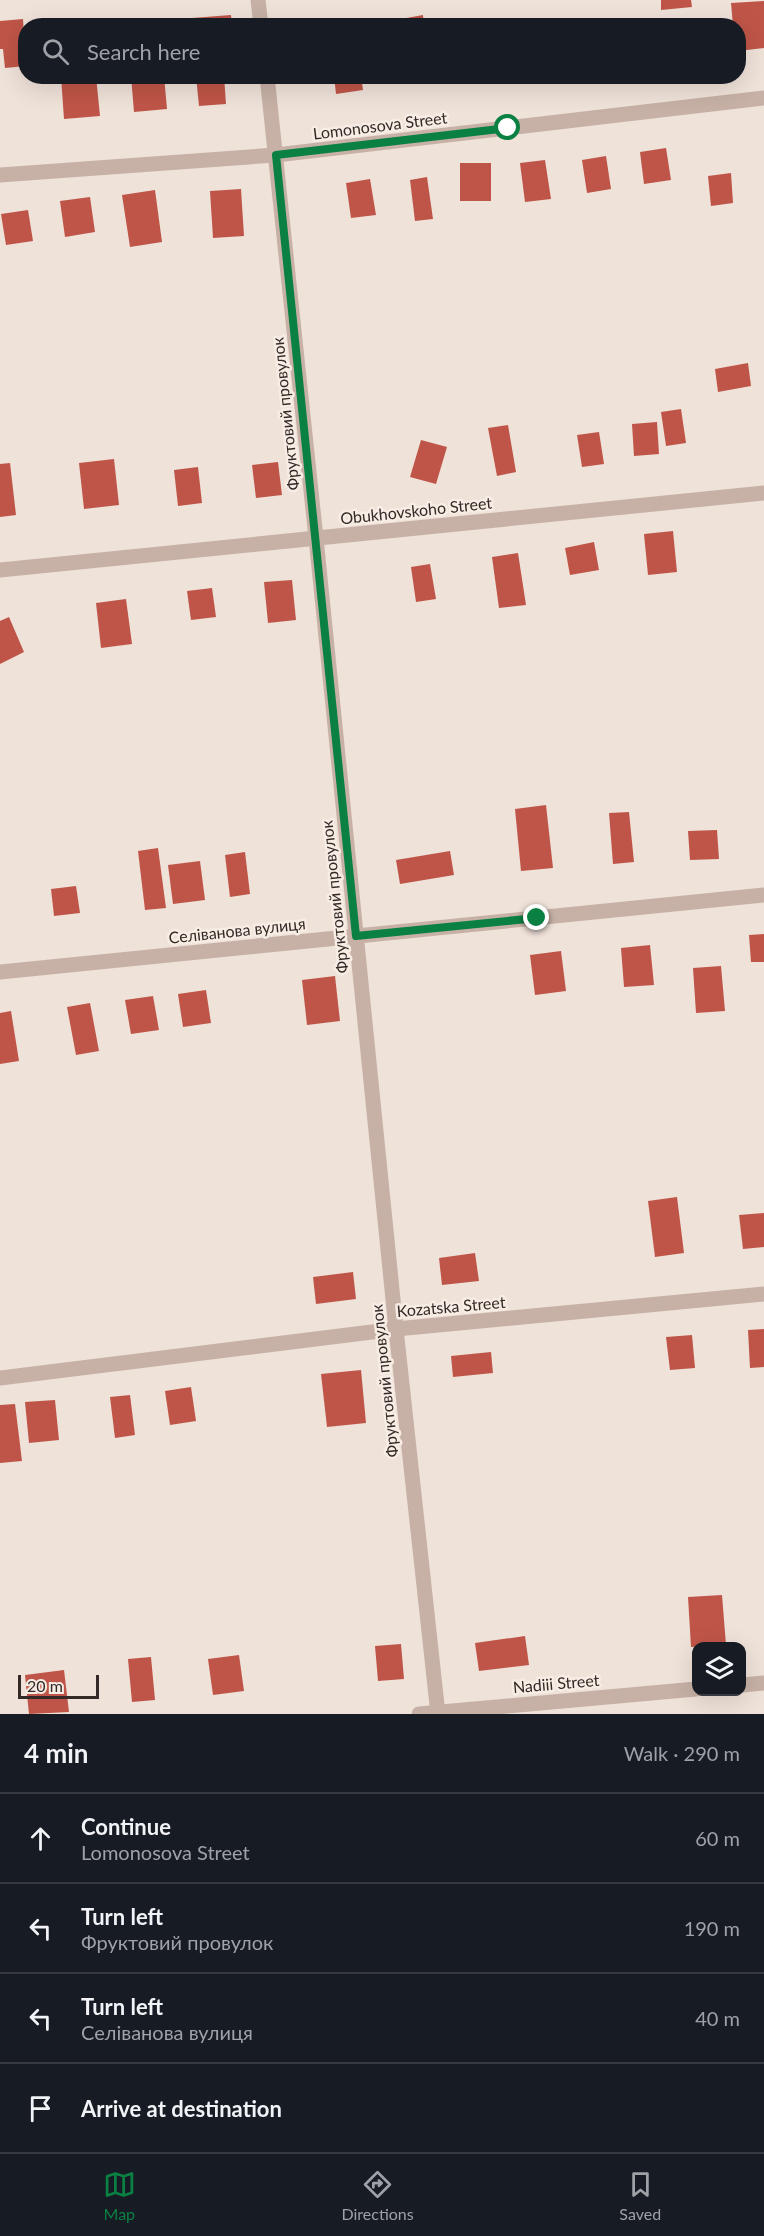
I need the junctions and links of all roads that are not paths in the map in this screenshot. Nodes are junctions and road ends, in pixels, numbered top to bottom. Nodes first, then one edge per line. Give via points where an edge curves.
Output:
1 (258, 0) edge
2 (260, 18) edge
3 (268, 84) edge
4 (764, 98) edge
5 (276, 155) junction
6 (0, 176) edge
7 (764, 493) edge
8 (316, 538) junction
9 (0, 570) edge
10 (764, 895) edge
11 (356, 936) junction
12 (0, 972) edge
13 (764, 1294) edge
14 (396, 1329) junction
15 (0, 1378) edge
16 (764, 1683) edge
17 (746, 1685) edge
18 (692, 1689) edge
19 (438, 1713) edge
20 (419, 1714) edge

1 - 2 street
3 - 5 street, Фруктовий провулок
4 - 5 street, Lomonosova Street
5 - 6 street, Lomonosova Street
5 - 8 street, Фруктовий провулок
7 - 8 street, Obukhovskoho Street
8 - 9 street, Obukhovskoho Street
8 - 11 street, Фруктовий провулок
10 - 11 street, Селіванова вулиця
11 - 12 street, Селіванова вулиця
11 - 14 street, Фруктовий провулок
13 - 14 street, Kozatska Street
14 - 15 street, Kozatska Street
14 - 19 street, Фруктовий провулок
16 - 17 street
18 - 19 street, Nadiii Street
19 - 20 street, Nadiii Street

